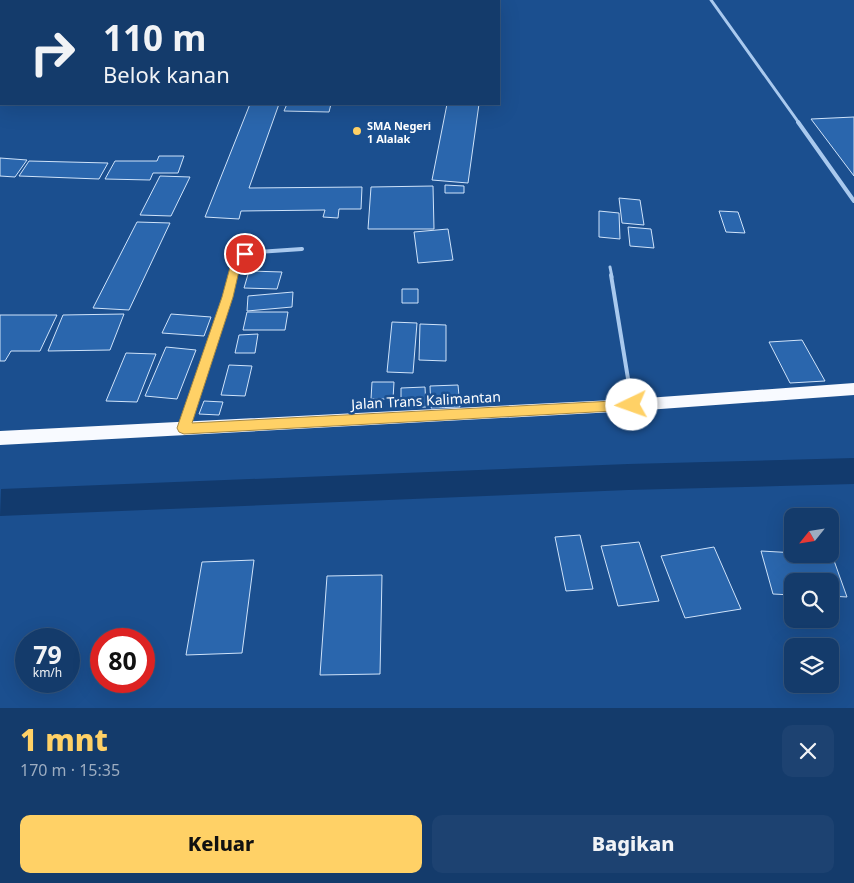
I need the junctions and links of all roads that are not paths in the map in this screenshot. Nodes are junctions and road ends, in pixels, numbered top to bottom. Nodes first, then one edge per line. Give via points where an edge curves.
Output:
1 (711, 0) edge
2 (854, 201) edge
3 (302, 249) dead end
4 (610, 266) dead end
5 (854, 389) edge
6 (632, 405) junction
7 (184, 428) junction
8 (0, 438) edge

1 - 2 street
3 - 7 street via 245,254 237,260
4 - 6 lane
5 - 6 highway, Jalan Trans Kalimantan
6 - 7 highway, Jalan Trans Kalimantan
7 - 8 highway, Jalan Trans Kalimantan

